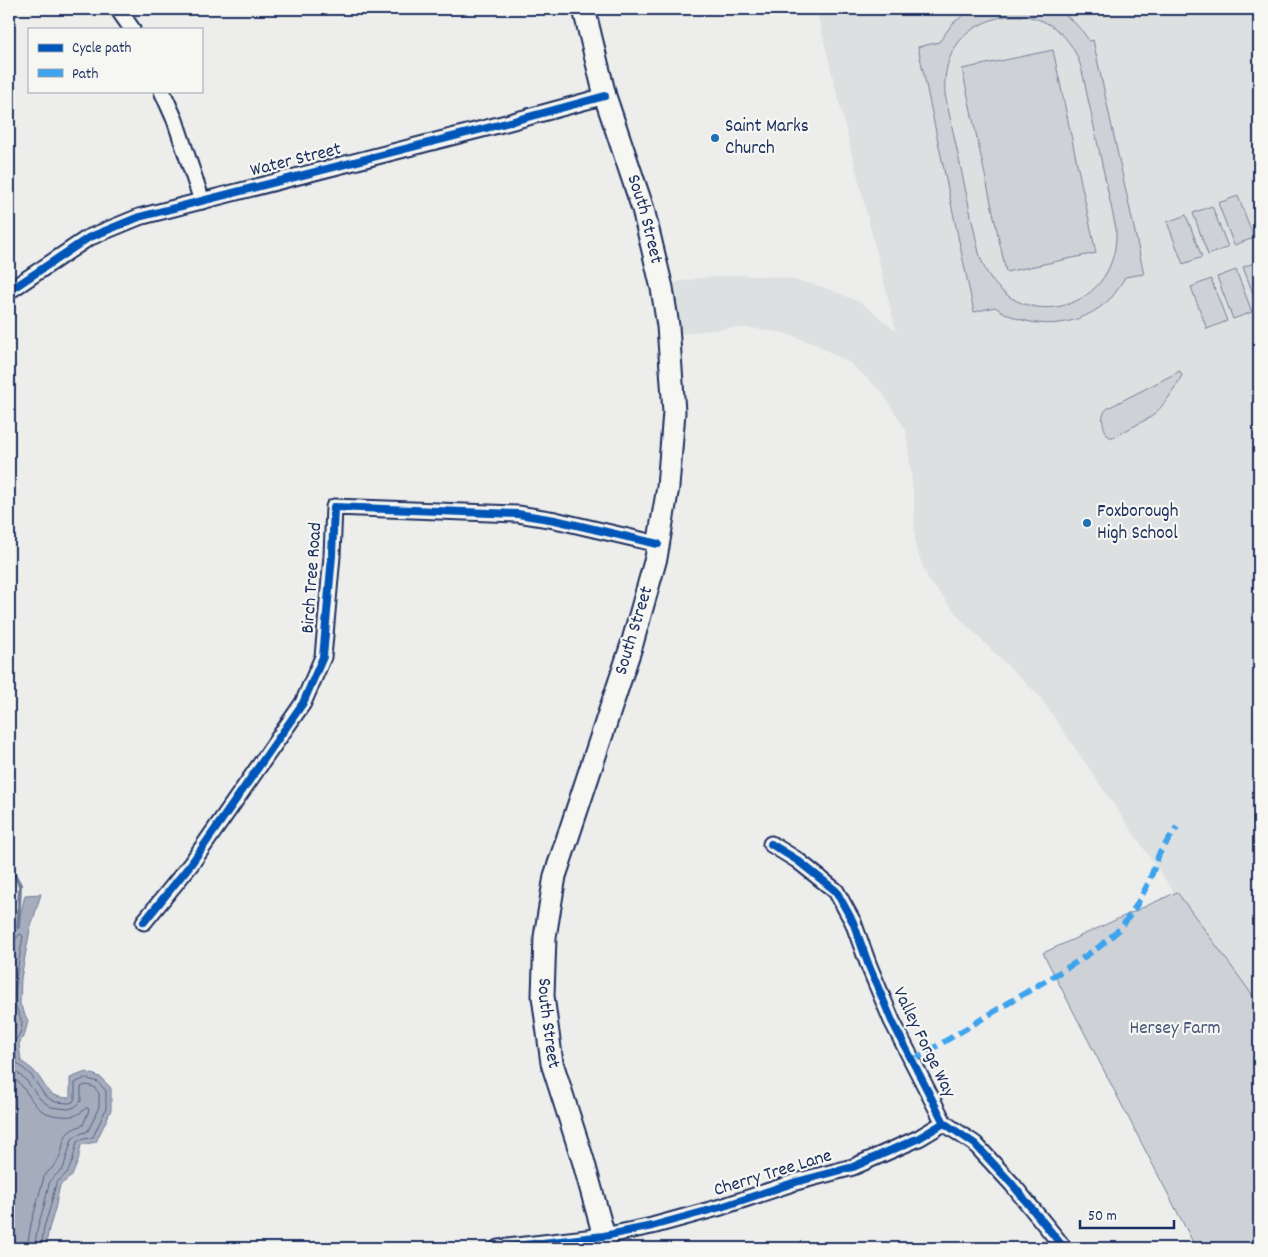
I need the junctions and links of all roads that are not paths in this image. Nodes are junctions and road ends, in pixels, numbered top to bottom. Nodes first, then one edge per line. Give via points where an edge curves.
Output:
1 (118, 9) edge
2 (584, 9) edge
3 (131, 28) edge
4 (162, 92) edge
5 (605, 96) junction
6 (202, 201) junction
7 (9, 291) edge
8 (658, 544) junction
9 (771, 844) dead end
10 (144, 922) dead end
11 (944, 1123) junction
12 (605, 1242) edge
13 (498, 1248) edge
14 (1064, 1248) edge

1 - 3 street
2 - 5 main road, South Street
4 - 6 street
5 - 6 street, Water Street
5 - 8 main road, South Street via 643,209 667,319 674,412 668,487
6 - 7 street, Water Street via 139,217 88,238
8 - 10 street, Birch Tree Road via 518,514 334,507 323,656 303,702 190,864
8 - 12 main road, South Street via 632,644 556,876 544,937 543,996 552,1062
9 - 11 street, Valley Forge Way via 836,891 853,922 892,1021
11 - 12 street, Cherry Tree Lane via 919,1138 853,1167
11 - 14 street, Valley Forge Way via 975,1144
12 - 13 street, Cherry Tree Lane

